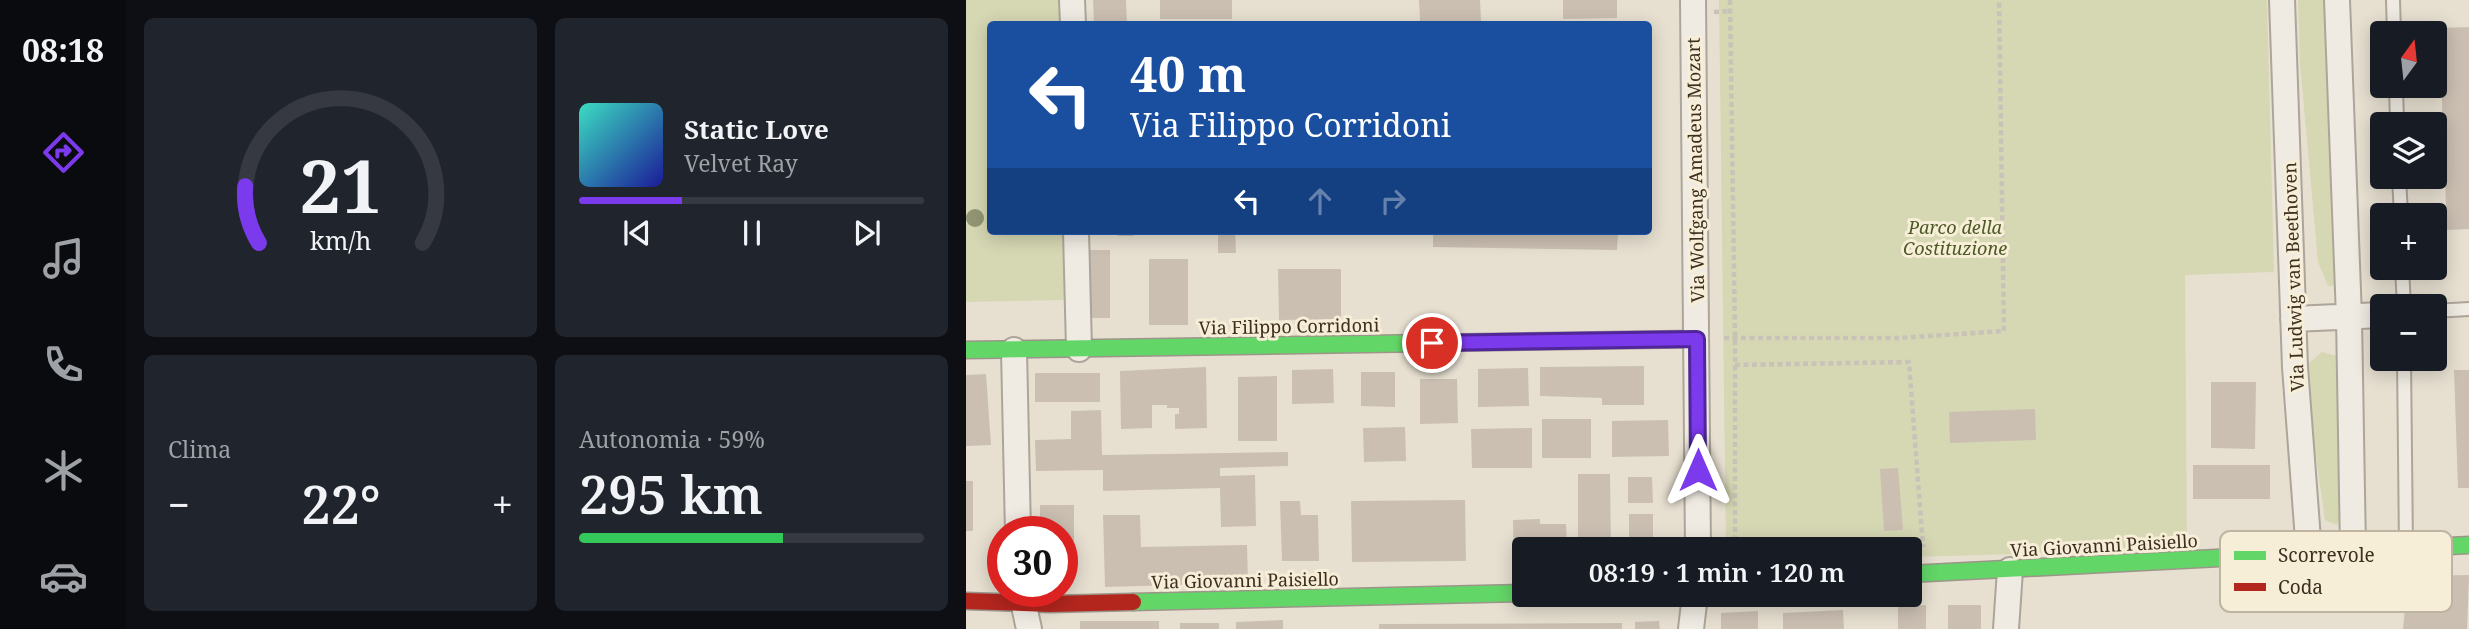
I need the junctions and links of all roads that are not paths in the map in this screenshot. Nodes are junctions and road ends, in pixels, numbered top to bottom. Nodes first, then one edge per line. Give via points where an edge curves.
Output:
1 (1072, 0) edge
2 (1693, 0) edge
3 (2282, 0) edge
4 (2337, 0) edge
5 (2393, 0) edge
6 (1073, 21) edge
7 (2394, 21) edge
8 (1076, 235) edge
9 (2469, 309) edge
10 (2447, 310) edge
11 (2370, 316) edge
12 (2349, 317) junction
13 (2293, 319) junction
14 (1697, 339) junction
15 (1079, 349) junction
16 (1014, 350) junction
17 (966, 351) edge
18 (2404, 371) edge
19 (1018, 516) edge
20 (2307, 531) edge
21 (2353, 531) edge
22 (2406, 531) edge
23 (1698, 537) edge
24 (2220, 558) edge
25 (2010, 570) junction
26 (1922, 573) edge
27 (1512, 593) edge
28 (987, 599) edge
29 (966, 601) edge
30 (1078, 603) edge
31 (1024, 607) edge
32 (1694, 607) edge
33 (1029, 629) edge
34 (1691, 629) edge
35 (2006, 629) edge

1 - 6 street
2 - 14 street, Via Wolfgang Amadeus Mozart
3 - 13 street, Via Ludwig van Beethoven
4 - 12 street
5 - 7 lane
8 - 15 street
9 - 10 lane
11 - 12 street
12 - 13 street
12 - 21 street
13 - 20 street, Via Ludwig van Beethoven
14 - 15 street, Via Filippo Corridoni
14 - 23 street, Via Wolfgang Amadeus Mozart
15 - 16 street, Via Filippo Corridoni
16 - 17 street, Via Filippo Corridoni
16 - 19 street
18 - 22 lane
24 - 25 street, Via Giovanni Paisiello
25 - 26 street, Via Giovanni Paisiello
25 - 35 street
27 - 30 street, Via Giovanni Paisiello
28 - 29 street, Via Giovanni Paisiello
31 - 33 street
32 - 34 street

